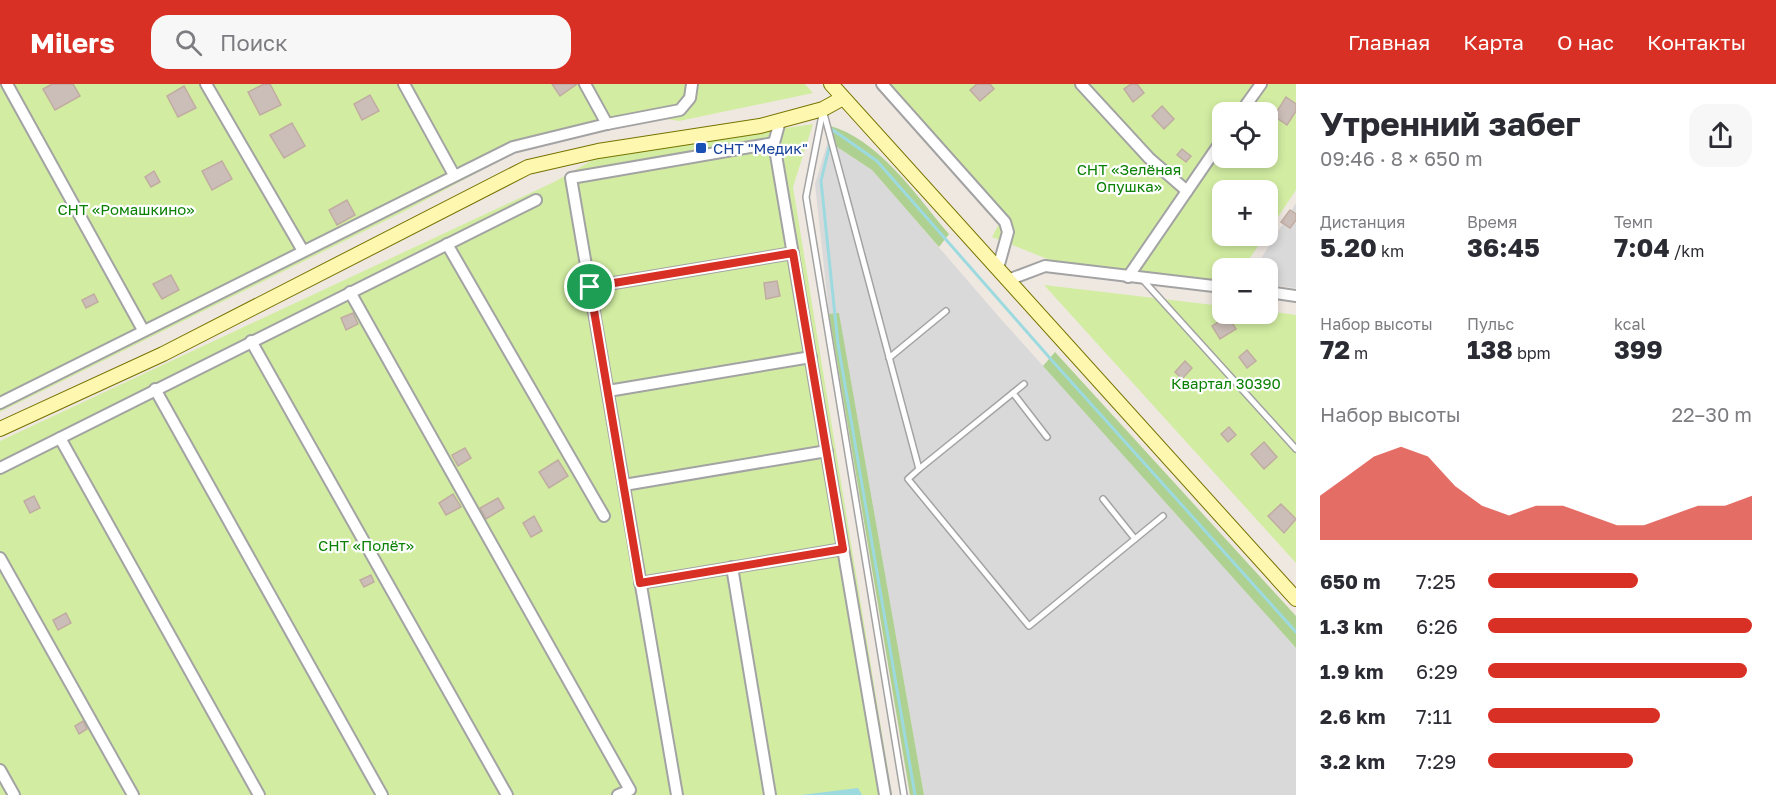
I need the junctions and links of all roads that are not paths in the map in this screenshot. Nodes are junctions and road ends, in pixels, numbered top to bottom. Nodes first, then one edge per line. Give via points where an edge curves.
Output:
1 (7, 84) edge
2 (206, 84) edge
3 (404, 84) edge
4 (585, 84) edge
5 (692, 84) edge
6 (831, 84) edge
7 (882, 84) edge
8 (1081, 84) edge
9 (1261, 84) edge
10 (843, 98) junction
11 (1248, 102) edge
12 (823, 108) junction
13 (780, 121) junction
14 (607, 124) junction
15 (774, 143) junction
16 (1212, 155) edge
17 (454, 174) junction
18 (1187, 191) junction
19 (536, 200) dead end
20 (447, 244) junction
21 (303, 251) junction
22 (793, 253) junction
23 (998, 268) junction
24 (1128, 277) junction
25 (1142, 278) junction
26 (1008, 279) junction
27 (1212, 286) edge
28 (590, 287) junction
29 (350, 291) junction
30 (1278, 293) edge
31 (1295, 296) edge
32 (946, 311) dead end
33 (143, 330) junction
34 (251, 341) junction
35 (811, 357) junction
36 (889, 358) junction
37 (1024, 384) dead end
38 (155, 389) junction
39 (608, 391) junction
40 (1013, 393) junction
41 (0, 403) edge
42 (0, 429) edge
43 (1047, 436) dead end
44 (60, 438) junction
45 (1296, 449) edge
46 (827, 451) junction
47 (0, 468) edge
48 (919, 469) junction
49 (624, 485) junction
50 (1103, 499) dead end
51 (604, 516) dead end
52 (1163, 516) dead end
53 (1135, 539) junction
54 (843, 549) junction
55 (0, 558) edge
56 (732, 567) junction
57 (640, 583) junction
58 (1296, 599) edge
59 (0, 770) edge
60 (14, 795) edge
61 (133, 795) edge
62 (259, 795) edge
63 (382, 795) edge
64 (507, 795) edge
65 (618, 795) edge
66 (676, 795) edge
67 (770, 795) edge
68 (885, 795) edge
69 (904, 795) edge

1 - 33 street
2 - 21 street
3 - 17 street
4 - 14 street
5 - 14 street via 686,105 680,110
6 - 10 street
7 - 23 street via 1005,222 1008,232
8 - 18 street via 1149,158
9 - 11 street
10 - 12 street
10 - 23 street
12 - 13 street
12 - 36 lane
12 - 69 lane via 806,197
13 - 15 street
13 - 42 street via 598,151 528,167 163,354
14 - 17 street via 513,147
15 - 22 street
15 - 28 street via 572,178
16 - 18 street
17 - 21 street
18 - 24 street
19 - 20 street
20 - 29 street
20 - 51 street
21 - 33 street
22 - 28 street
22 - 35 street
23 - 26 street
24 - 25 street
24 - 26 street via 1045,266
25 - 27 street
25 - 45 lane
26 - 58 street
28 - 39 street
29 - 34 street
29 - 65 street via 630,790
30 - 31 street
32 - 36 lane
33 - 41 street
34 - 38 street
34 - 64 street
35 - 39 street
35 - 46 street
36 - 48 lane
37 - 40 lane
38 - 44 street
38 - 63 street
39 - 49 street
40 - 43 lane
40 - 48 lane
44 - 47 street
44 - 62 street
46 - 49 street
46 - 54 street
48 - 53 lane via 908,479 1029,626
49 - 57 street
50 - 53 lane
52 - 53 lane
54 - 56 street
54 - 68 street
55 - 61 street
56 - 57 street
56 - 67 street
57 - 66 street
59 - 60 street

